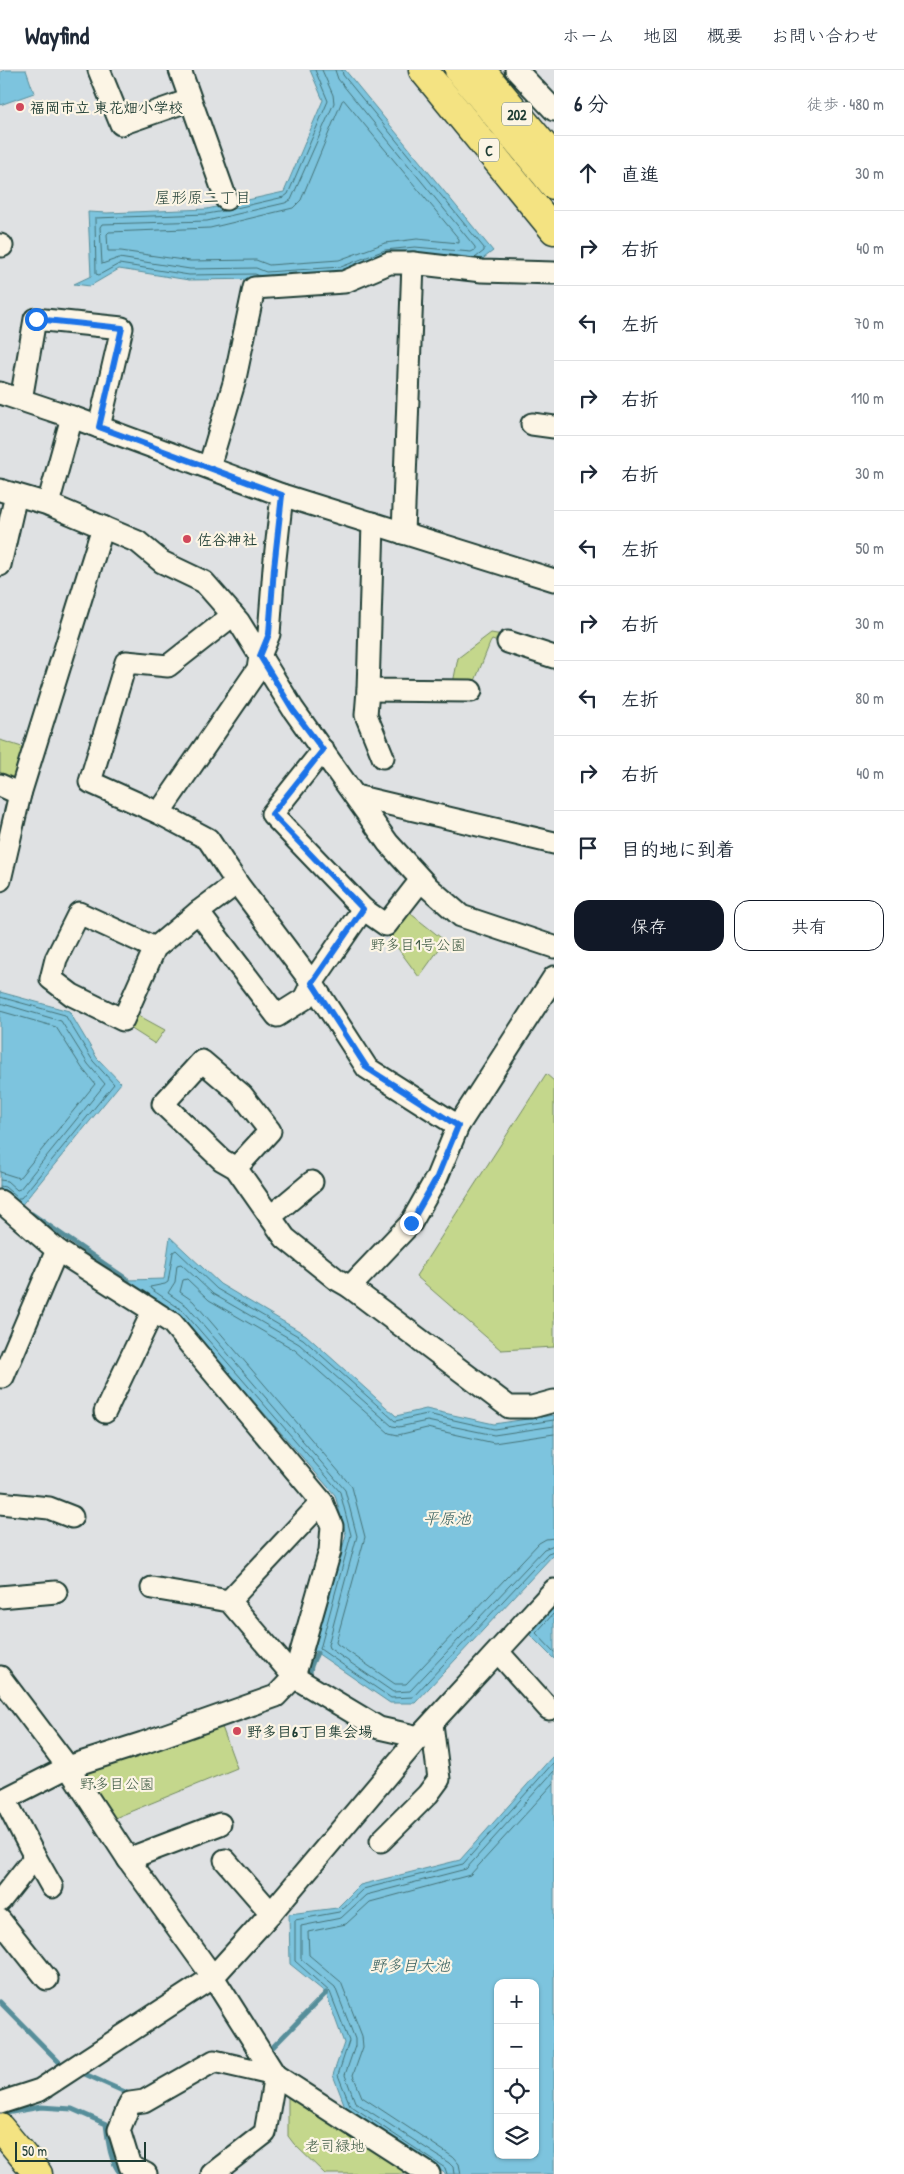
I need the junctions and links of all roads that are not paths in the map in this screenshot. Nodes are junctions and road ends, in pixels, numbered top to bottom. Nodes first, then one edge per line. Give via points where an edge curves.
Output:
1 (99, 70) edge
2 (180, 70) edge
3 (423, 70) edge
4 (433, 70) edge
5 (459, 70) edge
6 (480, 70) edge
7 (516, 70) edge
8 (190, 100) junction
9 (554, 110) edge
10 (554, 158) edge
11 (554, 185) edge
12 (226, 199) dead end
13 (554, 218) edge
14 (554, 230) edge
15 (413, 263) junction
16 (554, 272) edge
17 (0, 393) edge
18 (21, 400) junction
19 (72, 417) junction
20 (532, 424) dead end
21 (99, 427) junction
22 (554, 427) edge
23 (209, 467) junction
24 (8, 492) edge
25 (282, 495) junction
26 (48, 504) junction
27 (372, 523) junction
28 (103, 527) junction
29 (403, 533) junction
30 (0, 565) edge
31 (554, 580) edge
32 (233, 616) junction
33 (508, 642) dead end
34 (260, 656) junction
35 (554, 657) edge
36 (368, 690) junction
37 (471, 691) dead end
38 (323, 750) junction
39 (384, 757) dead end
40 (0, 785) edge
41 (20, 794) junction
42 (355, 796) junction
43 (159, 813) junction
44 (554, 843) edge
45 (0, 880) edge
46 (422, 880) junction
47 (238, 883) junction
48 (363, 909) junction
49 (198, 912) junction
50 (554, 947) edge
51 (155, 948) junction
52 (554, 977) edge
53 (312, 983) junction
54 (458, 1126) junction
55 (236, 1168) junction
56 (312, 1182) dead end
57 (0, 1201) edge
58 (270, 1217) junction
59 (57, 1250) junction
60 (350, 1286) junction
61 (153, 1310) junction
62 (0, 1376) edge
63 (554, 1402) edge
64 (105, 1412) dead end
65 (322, 1502) junction
66 (0, 1503) edge
67 (72, 1516) dead end
68 (152, 1588) dead end
69 (554, 1590) edge
70 (56, 1592) dead end
71 (0, 1597) edge
72 (229, 1601) junction
73 (498, 1652) junction
74 (0, 1677) edge
75 (294, 1677) junction
76 (549, 1710) dead end
77 (426, 1730) junction
78 (68, 1767) junction
79 (3, 1798) edge
80 (220, 1824) dead end
81 (381, 1841) dead end
82 (35, 1857) junction
83 (128, 1859) junction
84 (225, 1860) dead end
85 (52, 1887) dead end
86 (0, 1901) edge
87 (271, 1913) junction
88 (0, 1920) edge
89 (214, 1977) junction
90 (47, 1979) dead end
91 (275, 2074) junction
92 (0, 2103) edge
93 (0, 2128) edge
94 (226, 2170) edge
95 (38, 2174) edge
96 (146, 2174) edge
97 (429, 2174) edge

1 - 8 street via 121,124
2 - 8 street
3 - 14 main road, C
4 - 13 main road, 202
5 - 11 main road, C
6 - 10 main road, 202
7 - 9 street
8 - 12 street
15 - 16 street via 482,271
15 - 23 street via 389,263 344,282 254,288 234,383
15 - 29 street
17 - 18 street
18 - 19 street
18 - 21 street via 36,319 122,328
19 - 21 street
19 - 26 street
20 - 22 street
21 - 23 street
23 - 25 street
24 - 26 street
24 - 30 street
25 - 27 street
25 - 34 street via 269,634
26 - 28 street
27 - 29 street
27 - 36 street
28 - 32 street via 138,542 162,562 204,582
28 - 41 street
29 - 31 street
32 - 34 street
32 - 43 street via 168,666 126,662 90,782
33 - 35 street
34 - 38 street via 293,710
34 - 43 street via 258,669
36 - 37 street
36 - 39 street via 366,715
38 - 42 street
38 - 48 street via 272,814
40 - 41 street
41 - 45 street
42 - 44 street
42 - 46 street via 388,843
43 - 47 street via 208,839
46 - 48 street via 386,925
46 - 50 street via 462,916
47 - 49 street
47 - 53 street
48 - 53 street
49 - 51 street
49 - 53 street via 277,1016 304,999
51 - 51 street via 79,913 56,959 52,978 72,995 123,1020
52 - 54 street
53 - 54 street via 367,1068
54 - 60 street via 437,1177 411,1223
55 - 55 street via 270,1131 242,1096 202,1061 163,1104 222,1160
55 - 58 street
56 - 58 street
57 - 59 street
58 - 60 street via 285,1238 336,1279
59 - 61 street
59 - 62 street via 3,1377
60 - 63 street via 508,1407 532,1407
61 - 64 street
61 - 65 street via 172,1323
65 - 72 street
65 - 75 street via 332,1526 330,1551
66 - 67 street via 49,1508
68 - 72 street
69 - 73 street
70 - 71 street
72 - 75 street
73 - 76 street
73 - 77 street
74 - 78 street
75 - 77 street via 379,1728
75 - 78 street via 276,1696
77 - 81 street via 438,1779 428,1794
77 - 87 street
78 - 79 street
78 - 83 street
79 - 82 street
80 - 83 street
82 - 85 street
82 - 86 street
83 - 89 street
84 - 87 street
87 - 89 street
88 - 90 street
89 - 91 street
89 - 92 street via 40,2090
91 - 94 street via 265,2134
91 - 96 street via 214,2061 144,2102 130,2103 119,2130 130,2166
91 - 97 street
93 - 95 main road

